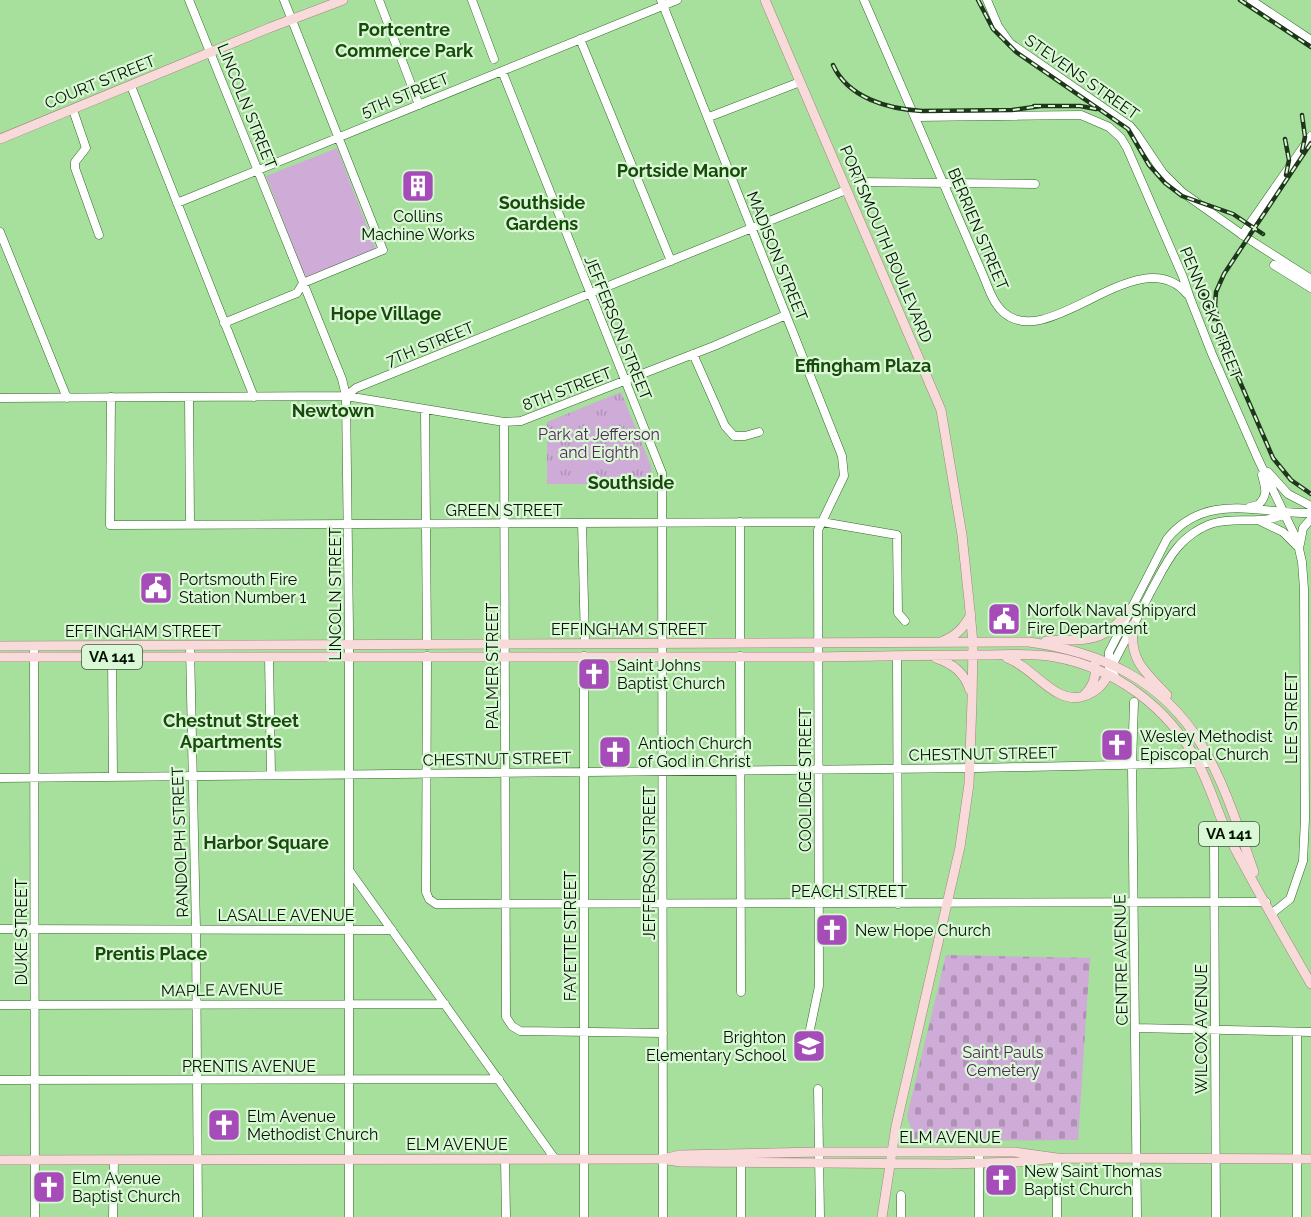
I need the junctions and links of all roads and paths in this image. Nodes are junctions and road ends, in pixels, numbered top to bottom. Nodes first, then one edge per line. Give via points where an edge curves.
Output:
1 (189, 0) edge
2 (284, 0) edge
3 (343, 0) edge
4 (379, 0) edge
5 (472, 0) edge
6 (677, 0) edge
7 (765, 0) edge
8 (864, 0) edge
9 (987, 0) edge
10 (1251, 0) edge
11 (662, 3) edge
12 (292, 20) junction
13 (580, 39) junction
14 (1311, 40) edge
15 (210, 53) junction
16 (494, 59) dead end
17 (502, 71) junction
18 (800, 82) junction
19 (130, 86) junction
20 (419, 105) junction
21 (73, 110) junction
22 (709, 117) junction
23 (915, 117) junction
24 (1311, 136) edge
25 (338, 137) junction
26 (0, 139) edge
27 (258, 170) junction
28 (857, 182) dead end
29 (944, 183) junction
30 (1035, 184) dead end
31 (846, 190) junction
32 (177, 203) junction
33 (752, 228) junction
34 (0, 232) edge
35 (99, 235) dead end
36 (1242, 235) junction
37 (671, 261) junction
38 (1275, 265) dead end
39 (1311, 279) edge
40 (303, 283) junction
41 (1311, 288) edge
42 (590, 294) junction
43 (1190, 298) junction
44 (786, 315) junction
45 (224, 322) junction
46 (693, 354) junction
47 (624, 382) junction
48 (346, 396) junction
49 (111, 397) junction
50 (189, 397) junction
51 (254, 397) junction
52 (0, 398) edge
53 (67, 398) junction
54 (425, 410) junction
55 (504, 422) junction
56 (759, 432) dead end
57 (1258, 459) junction
58 (1311, 506) edge
59 (1241, 508) junction
60 (1286, 513) junction
61 (1311, 513) edge
62 (1311, 519) edge
63 (1256, 520) junction
64 (740, 522) junction
65 (822, 522) junction
66 (505, 523) junction
67 (582, 523) junction
68 (661, 523) junction
69 (190, 524) junction
70 (348, 524) junction
71 (426, 524) junction
72 (1300, 552) junction
73 (1130, 609) junction
74 (970, 614) junction
75 (905, 621) dead end
76 (1133, 625) junction
77 (1029, 642) junction
78 (585, 643) junction
79 (662, 643) junction
80 (973, 643) junction
81 (740, 644) junction
82 (818, 644) junction
83 (937, 644) junction
84 (348, 645) junction
85 (428, 645) junction
86 (505, 645) junction
87 (0, 646) edge
88 (34, 646) junction
89 (190, 646) junction
90 (928, 655) junction
91 (973, 655) junction
92 (990, 655) junction
93 (1090, 655) junction
94 (427, 656) junction
95 (505, 656) junction
96 (584, 656) junction
97 (662, 656) junction
98 (740, 656) junction
99 (897, 656) junction
100 (0, 657) edge
101 (34, 657) junction
102 (112, 657) junction
103 (190, 657) junction
104 (269, 657) junction
105 (348, 657) junction
106 (818, 657) junction
107 (1110, 668) junction
108 (1096, 670) junction
109 (1308, 681) edge
110 (1080, 698) junction
111 (972, 701) junction
112 (1134, 702) dead end
113 (1192, 731) junction
114 (1198, 763) junction
115 (1210, 763) junction
116 (1132, 765) junction
117 (898, 768) junction
118 (970, 768) junction
119 (818, 769) junction
120 (740, 770) junction
121 (662, 771) junction
122 (505, 772) junction
123 (584, 772) junction
124 (427, 773) junction
125 (348, 774) junction
126 (271, 775) junction
127 (192, 776) junction
128 (34, 777) junction
129 (113, 777) junction
130 (0, 778) edge
131 (1214, 842) dead end
132 (1307, 862) edge
133 (349, 869) junction
134 (1266, 902) junction
135 (1134, 903) junction
136 (1214, 903) junction
137 (505, 904) junction
138 (584, 904) junction
139 (663, 904) junction
140 (741, 904) junction
141 (819, 904) junction
142 (898, 904) junction
143 (949, 904) junction
144 (1271, 914) junction
145 (0, 929) edge
146 (196, 929) junction
147 (349, 929) junction
148 (35, 930) junction
149 (392, 930) junction
150 (1311, 984) edge
151 (741, 992) dead end
152 (197, 1004) junction
153 (349, 1004) junction
154 (445, 1004) junction
155 (0, 1005) edge
156 (35, 1005) junction
157 (1136, 1028) junction
158 (1214, 1030) junction
159 (584, 1032) junction
160 (1297, 1032) junction
161 (1311, 1032) edge
162 (663, 1033) junction
163 (808, 1039) dead end
164 (349, 1079) junction
165 (499, 1079) junction
166 (0, 1080) edge
167 (35, 1080) junction
168 (198, 1080) junction
169 (818, 1089) dead end
170 (820, 1152) junction
171 (892, 1152) junction
172 (979, 1152) junction
173 (1057, 1158) junction
174 (505, 1159) junction
175 (555, 1159) junction
176 (584, 1159) junction
177 (663, 1159) junction
178 (741, 1159) junction
179 (1136, 1159) junction
180 (1215, 1159) junction
181 (1297, 1159) junction
182 (1311, 1159) edge
183 (0, 1160) edge
184 (34, 1160) junction
185 (114, 1160) junction
186 (198, 1160) junction
187 (349, 1160) junction
188 (979, 1163) junction
189 (820, 1164) junction
190 (890, 1164) junction
191 (901, 1195) dead end
192 (35, 1217) edge
193 (113, 1217) edge
194 (198, 1217) edge
195 (349, 1217) edge
196 (506, 1217) edge
197 (584, 1217) edge
198 (663, 1217) edge
199 (741, 1217) edge
200 (820, 1217) edge
201 (882, 1217) edge
202 (901, 1217) edge
203 (979, 1217) edge
204 (1057, 1217) edge
205 (1137, 1217) edge
206 (1216, 1217) edge
207 (1297, 1217) edge

1 - 15 street, LINCOLN STREET
2 - 12 street
3 - 12 main road, COURT STREET
4 - 20 street
5 - 16 street
6 - 11 street, 5TH STREET
7 - 18 main road, PORTSMOUTH BOULEVARD
8 - 23 street, BERRIEN STREET
9 - 36 street, STEVENS STREET via 1010,43 1130,126 1173,184
10 - 14 street
11 - 13 street, 5TH STREET
11 - 22 street, MADISON STREET
12 - 15 main road, COURT STREET
12 - 25 street
13 - 17 street, 5TH STREET
13 - 37 street
15 - 19 main road, COURT STREET
15 - 27 street, LINCOLN STREET
17 - 20 street, 5TH STREET
17 - 42 street, JEFFERSON STREET
18 - 22 street
18 - 31 main road, PORTSMOUTH BOULEVARD
19 - 21 main road, COURT STREET
19 - 32 street
20 - 25 street, 5TH STREET
21 - 26 main road, COURT STREET
21 - 35 street via 86,148 75,168
22 - 33 street, MADISON STREET
23 - 29 street, BERRIEN STREET
23 - 43 street, PENNOCK STREET via 1078,115 1109,127 1127,148
24 - 36 street
25 - 27 street, 5TH STREET
25 - 40 street via 383,250
27 - 32 street, 5TH STREET
27 - 40 street, LINCOLN STREET
28 - 29 street
29 - 30 street
29 - 43 street, BERRIEN STREET via 996,303 1013,319 1039,321 1148,277 1171,281
31 - 33 street, 7TH STREET
31 - 74 main road, PORTSMOUTH BOULEVARD via 941,410 962,535
32 - 45 street
33 - 37 street, 7TH STREET
33 - 44 street, MADISON STREET
34 - 53 street
36 - 39 street, STEVENS STREET
37 - 42 street, 7TH STREET
38 - 41 street
40 - 45 street via 297,293
40 - 48 street, LINCOLN STREET
42 - 47 street, JEFFERSON STREET
42 - 48 street, 7TH STREET via 356,388
43 - 57 street, PENNOCK STREET
44 - 46 street, 8TH STREET
44 - 65 street, MADISON STREET via 842,456 844,476
45 - 51 street
46 - 47 street, 8TH STREET
46 - 56 street via 725,426 734,436
47 - 55 street, 8TH STREET via 521,421
47 - 68 street, JEFFERSON STREET via 662,473
48 - 51 street, 7TH STREET
48 - 54 street, 8TH STREET
48 - 70 street, LINCOLN STREET
49 - 50 street, 7TH STREET
49 - 53 street, 7TH STREET
49 - 69 street, GREEN STREET via 110,525
50 - 51 street, 7TH STREET
50 - 69 street
52 - 53 street, 7TH STREET
54 - 55 street, 8TH STREET
54 - 71 street
55 - 66 street, PALMER STREET
57 - 58 street via 1288,494
57 - 59 street via 1265,496 1258,505
57 - 60 street, PENNOCK STREET
59 - 60 street
59 - 73 street via 1203,512 1179,526 1167,539
60 - 61 street
60 - 63 street via 1277,519
60 - 72 street, LEE STREET
62 - 72 street via 1302,531
63 - 72 street via 1283,532
63 - 76 street via 1216,522 1186,538 1171,556
64 - 65 street, GREEN STREET
64 - 68 street, GREEN STREET
64 - 81 street
65 - 75 street, GREEN STREET via 897,535 898,613
65 - 82 street, COOLIDGE STREET via 818,530
66 - 67 street, GREEN STREET
66 - 71 street, GREEN STREET
66 - 86 street, PALMER STREET
67 - 68 street, GREEN STREET
67 - 78 street
68 - 79 street, JEFFERSON STREET
69 - 70 street, GREEN STREET
70 - 71 street, GREEN STREET
70 - 84 street, LINCOLN STREET
71 - 85 street
72 - 109 street, LEE STREET
73 - 77 main road via 1118,625 1101,636
73 - 107 street via 1109,652
74 - 80 main road, PORTSMOUTH BOULEVARD
74 - 83 main road via 960,632
76 - 107 street
76 - 113 main road via 1131,644 1137,662 1169,696
77 - 80 main road, EFFINGHAM STREET / VA 141
77 - 93 main road, EFFINGHAM STREET / VA 141
78 - 79 main road, EFFINGHAM STREET / VA 141
78 - 86 main road, EFFINGHAM STREET / VA 141
79 - 81 main road, EFFINGHAM STREET / VA 141
79 - 97 street, JEFFERSON STREET
80 - 83 main road, EFFINGHAM STREET / VA 141
80 - 91 main road, PORTSMOUTH BOULEVARD
81 - 82 main road, EFFINGHAM STREET / VA 141
82 - 83 main road, EFFINGHAM STREET / VA 141
82 - 106 street, COOLIDGE STREET
84 - 85 main road, EFFINGHAM STREET / VA 141
84 - 89 main road, EFFINGHAM STREET / VA 141
84 - 105 street, LINCOLN STREET
85 - 86 main road, EFFINGHAM STREET / VA 141
86 - 95 street, PALMER STREET
87 - 88 main road, EFFINGHAM STREET / VA 141
88 - 89 main road, EFFINGHAM STREET / VA 141
88 - 101 street, DUKE STREET
89 - 103 street, RANDOLPH STREET
90 - 91 main road, EFFINGHAM STREET / VA 141
90 - 99 main road, EFFINGHAM STREET / VA 141
90 - 111 main road via 958,669 968,682
91 - 92 main road, EFFINGHAM STREET / VA 141
91 - 111 main road, PORTSMOUTH BOULEVARD
92 - 108 main road, EFFINGHAM STREET / VA 141 via 1055,657
92 - 110 main road via 1019,663 1062,696
93 - 107 main road, EFFINGHAM STREET / VA 141
93 - 108 main road
94 - 95 main road, EFFINGHAM STREET / VA 141
94 - 105 main road, EFFINGHAM STREET / VA 141
94 - 124 street
95 - 96 main road, EFFINGHAM STREET / VA 141
95 - 122 street, PALMER STREET
96 - 97 main road, EFFINGHAM STREET / VA 141
96 - 123 street, FAYETTE STREET
97 - 98 main road, EFFINGHAM STREET / VA 141
97 - 121 street, JEFFERSON STREET
98 - 106 main road, EFFINGHAM STREET / VA 141
98 - 120 street
99 - 106 main road, EFFINGHAM STREET / VA 141
99 - 117 street
100 - 101 main road, EFFINGHAM STREET / VA 141
101 - 102 main road, EFFINGHAM STREET / VA 141
101 - 128 street, DUKE STREET
102 - 103 main road, EFFINGHAM STREET / VA 141
102 - 129 street
103 - 104 main road, EFFINGHAM STREET / VA 141
103 - 127 street, RANDOLPH STREET
104 - 105 main road, EFFINGHAM STREET / VA 141
104 - 126 street
105 - 125 street, LINCOLN STREET
106 - 119 street, COOLIDGE STREET
107 - 108 main road, EFFINGHAM STREET / VA 141
107 - 110 main road via 1097,690
107 - 113 main road, EFFINGHAM STREET / VA 141 via 1129,673 1158,694
107 - 114 main road, EFFINGHAM STREET / VA 141 via 1168,719
108 - 110 main road via 1090,688
109 - 132 street, LEE STREET
111 - 118 main road, PORTSMOUTH BOULEVARD
112 - 116 street, CENTRE AVENUE
113 - 115 main road, EFFINGHAM STREET / VA 141
114 - 115 street, CHESTNUT STREET
114 - 116 street, CHESTNUT STREET
114 - 134 main road, VA 141 via 1231,840
115 - 134 main road, VA 141
116 - 118 street, CHESTNUT STREET
116 - 135 street, CENTRE AVENUE
117 - 118 street, CHESTNUT STREET
117 - 119 street, CHESTNUT STREET
117 - 142 street
118 - 143 main road, PORTSMOUTH BOULEVARD
119 - 120 street, CHESTNUT STREET
119 - 141 street, COOLIDGE STREET
120 - 121 street, CHESTNUT STREET
120 - 140 street
121 - 123 street, CHESTNUT STREET
121 - 139 street, JEFFERSON STREET
122 - 123 street, CHESTNUT STREET
122 - 124 street, CHESTNUT STREET
122 - 137 street, PALMER STREET
123 - 138 street, FAYETTE STREET
124 - 125 street, CHESTNUT STREET
124 - 137 street, PEACH STREET via 426,892 432,903
125 - 126 street, CHESTNUT STREET
125 - 133 street, LINCOLN STREET
126 - 127 street, CHESTNUT STREET
127 - 129 street, CHESTNUT STREET
127 - 146 street, RANDOLPH STREET
128 - 129 street, CHESTNUT STREET
128 - 130 street, CHESTNUT STREET
128 - 148 street, DUKE STREET
131 - 136 street, WILCOX AVENUE
132 - 144 street, LEE STREET via 1290,899
133 - 147 street, LINCOLN STREET
133 - 149 street
134 - 136 street, PEACH STREET
134 - 144 main road, VA 141
135 - 136 street, PEACH STREET
135 - 143 street, PEACH STREET
135 - 157 street, CENTRE AVENUE
136 - 158 street, WILCOX AVENUE
137 - 138 street, PEACH STREET
137 - 159 street, PALMER STREET via 506,1017 520,1031
138 - 139 street, PEACH STREET
138 - 159 street, FAYETTE STREET
139 - 140 street, PEACH STREET
139 - 162 street, JEFFERSON STREET
140 - 141 street, PEACH STREET
140 - 151 street
141 - 142 street, PEACH STREET
141 - 163 street, COOLIDGE STREET via 818,992
142 - 143 street, PEACH STREET
143 - 171 main road, PORTSMOUTH BOULEVARD
144 - 150 main road, VA 141
145 - 148 street, LASALLE AVENUE
146 - 147 street, LASALLE AVENUE
146 - 148 street, LASALLE AVENUE
146 - 152 street, RANDOLPH STREET
147 - 149 street, LASALLE AVENUE
147 - 153 street, LINCOLN STREET
148 - 156 street, DUKE STREET
149 - 154 street
152 - 153 street, MAPLE AVENUE
152 - 156 street, MAPLE AVENUE
152 - 168 street, RANDOLPH STREET
153 - 154 street, MAPLE AVENUE
153 - 164 street, LINCOLN STREET
154 - 165 street
155 - 156 street, MAPLE AVENUE
156 - 167 street, DUKE STREET
157 - 158 street
157 - 179 street, CENTRE AVENUE
158 - 160 street
158 - 180 street, WILCOX AVENUE
159 - 162 street
159 - 176 street, FAYETTE STREET
160 - 161 street
160 - 181 street
162 - 177 street, JEFFERSON STREET
164 - 165 street, PRENTIS AVENUE
164 - 168 street, PRENTIS AVENUE
164 - 187 street, LINCOLN STREET
165 - 175 street
166 - 167 street, PRENTIS AVENUE
167 - 168 street, PRENTIS AVENUE
167 - 184 street, DUKE STREET
168 - 186 street, RANDOLPH STREET
169 - 170 street
170 - 171 main road, ELM AVENUE
170 - 178 main road, ELM AVENUE
170 - 189 street
171 - 172 main road, ELM AVENUE
171 - 190 main road, PORTSMOUTH BOULEVARD
172 - 173 main road, ELM AVENUE
172 - 188 street
173 - 179 main road, ELM AVENUE
173 - 188 main road, ELM AVENUE
173 - 204 street
174 - 175 main road, ELM AVENUE
174 - 187 main road, ELM AVENUE
174 - 196 street
175 - 176 main road, ELM AVENUE
176 - 177 main road, ELM AVENUE
176 - 197 street, FAYETTE STREET
177 - 178 main road, ELM AVENUE
177 - 198 street, JEFFERSON STREET
178 - 189 main road, ELM AVENUE
178 - 199 street
179 - 180 main road, ELM AVENUE
179 - 205 street, CENTRE AVENUE
180 - 181 main road, ELM AVENUE
180 - 206 street, WILCOX AVENUE
181 - 182 main road, ELM AVENUE
181 - 207 street
183 - 184 main road, ELM AVENUE
184 - 185 main road, ELM AVENUE
184 - 192 street, DUKE STREET
185 - 186 main road, ELM AVENUE
185 - 193 street
186 - 187 main road, ELM AVENUE
186 - 194 street, RANDOLPH STREET
187 - 195 street, LINCOLN STREET
188 - 190 main road, ELM AVENUE
188 - 203 street
189 - 190 main road, ELM AVENUE
189 - 200 street
190 - 201 main road, PORTSMOUTH BOULEVARD
191 - 202 street

